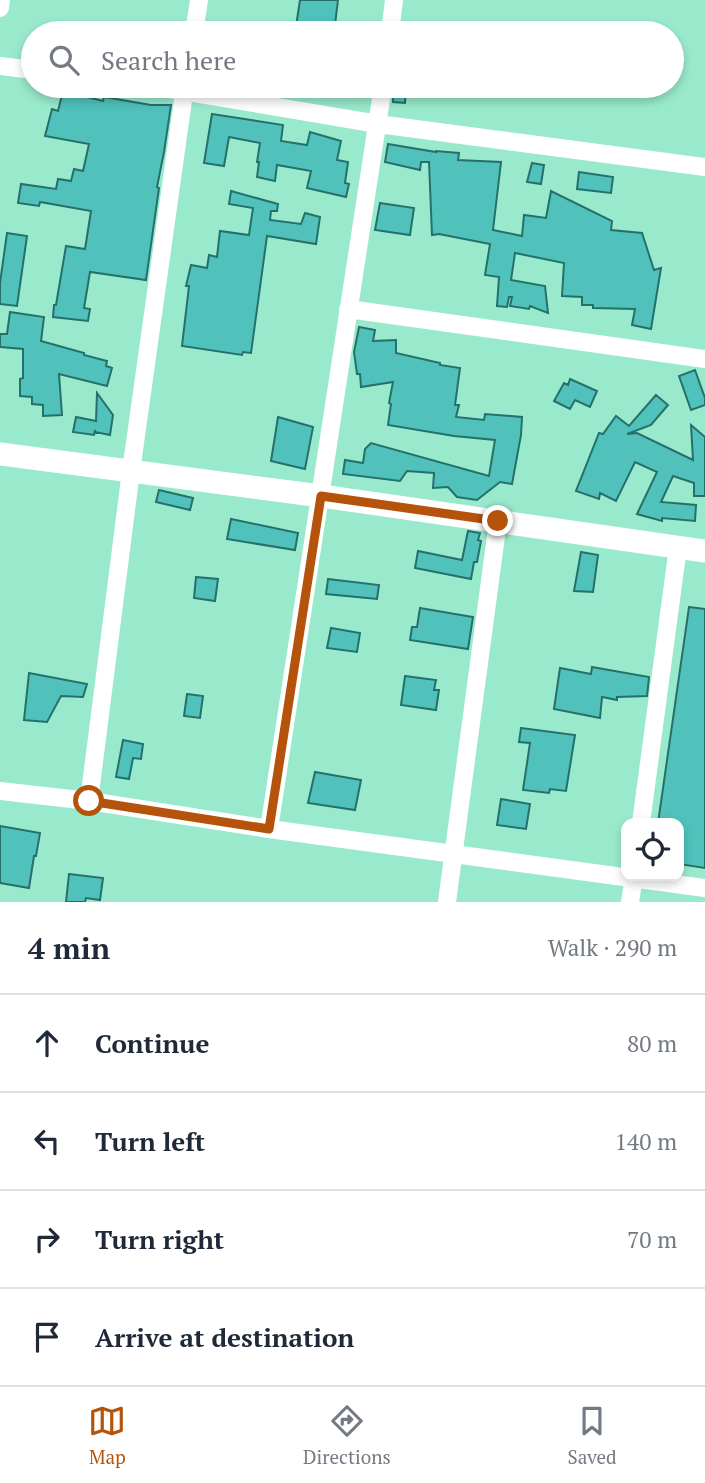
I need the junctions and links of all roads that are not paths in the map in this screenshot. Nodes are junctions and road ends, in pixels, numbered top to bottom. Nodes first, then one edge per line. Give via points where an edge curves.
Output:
1 (1, 0) edge
2 (199, 0) edge
3 (394, 0) edge
4 (0, 8) edge
5 (196, 21) edge
6 (391, 21) edge
7 (0, 66) edge
8 (21, 69) edge
9 (184, 98) edge
10 (239, 98) edge
11 (381, 98) edge
12 (378, 124) junction
13 (705, 167) edge
14 (348, 309) junction
15 (705, 359) edge
16 (0, 454) edge
17 (131, 471) junction
18 (321, 496) junction
19 (498, 521) junction
20 (678, 547) junction
21 (705, 551) edge
22 (0, 791) edge
23 (89, 801) junction
24 (642, 818) edge
25 (269, 829) junction
26 (453, 853) junction
27 (621, 875) edge
28 (633, 881) edge
29 (660, 881) edge
30 (705, 888) edge
31 (447, 902) edge
32 (630, 902) edge

1 - 4 street
2 - 5 street
3 - 6 street
7 - 8 street
9 - 17 street
10 - 12 street
11 - 12 street
12 - 13 street
12 - 14 street
14 - 15 street
14 - 18 street
16 - 17 street
17 - 18 street
17 - 23 street
18 - 19 street
18 - 25 street
19 - 20 street
19 - 26 street
20 - 21 street
20 - 24 street
22 - 23 street
23 - 25 street
25 - 26 street
26 - 27 street
26 - 31 street
28 - 32 street
29 - 30 street

